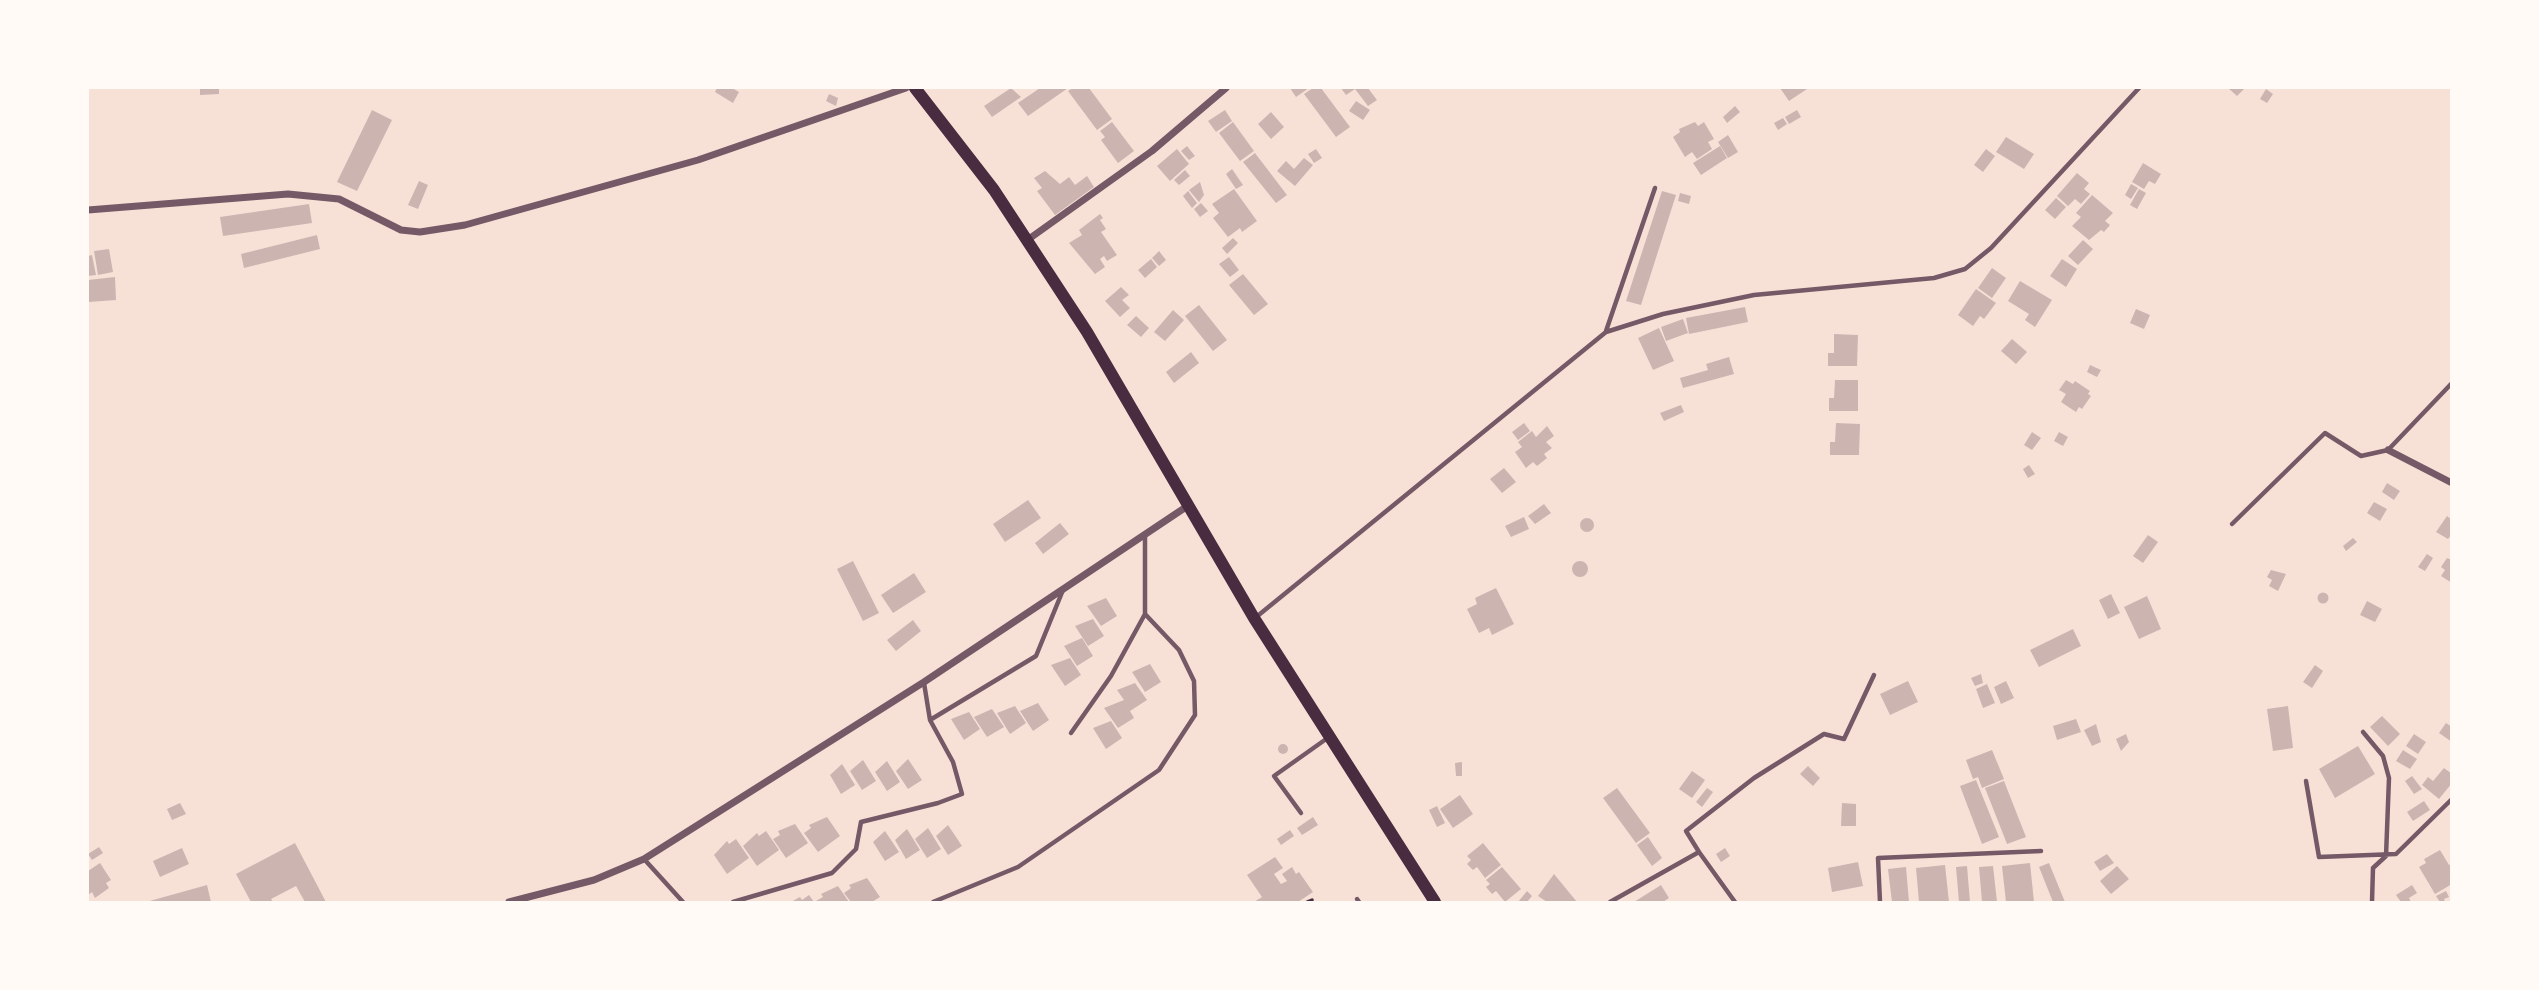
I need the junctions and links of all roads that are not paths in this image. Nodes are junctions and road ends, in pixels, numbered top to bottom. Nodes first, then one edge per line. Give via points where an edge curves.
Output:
1 (906, 88) edge
2 (915, 88) edge
3 (1226, 88) edge
4 (2139, 88) edge
5 (1655, 188) dead end
6 (88, 210) edge
7 (1025, 241) junction
8 (1606, 332) junction
9 (2452, 383) edge
10 (2388, 450) junction
11 (2452, 483) edge
12 (1190, 505) junction
13 (2232, 524) dead end
14 (1145, 535) junction
15 (1063, 587) junction
16 (1145, 614) junction
17 (1254, 618) junction
18 (1874, 675) dead end
19 (924, 682) junction
20 (930, 720) junction
21 (2363, 732) dead end
22 (1072, 733) dead end
23 (1330, 737) junction
24 (2306, 781) dead end
25 (2452, 799) edge
26 (1301, 813) dead end
27 (2041, 851) dead end
28 (1699, 852) junction
29 (2386, 856) junction
30 (644, 859) junction
31 (509, 902) edge
32 (683, 902) edge
33 (733, 902) edge
34 (933, 902) edge
35 (1436, 902) edge
36 (1611, 902) edge
37 (1735, 902) edge
38 (1880, 902) edge
39 (2372, 902) edge

1 - 6 street via 698,160 465,225 420,232 401,230 339,199 288,194
2 - 7 main road via 994,190
3 - 7 street via 1152,152
4 - 8 lane via 1991,248 1965,269 1934,278 1755,295 1663,314
5 - 8 lane
7 - 12 main road via 1087,332
8 - 17 lane
9 - 10 lane
10 - 11 street
10 - 13 lane via 2361,456 2325,433
12 - 14 street
12 - 17 main road
14 - 15 street
14 - 16 lane
15 - 19 street
15 - 20 lane via 1036,656
16 - 22 lane
16 - 34 lane via 1179,650 1194,681 1195,715 1158,771 1018,867
17 - 23 main road
18 - 28 lane via 1844,739 1824,734 1754,778 1686,831
19 - 20 lane
19 - 30 street
20 - 33 lane via 953,762 962,793 861,822 856,849 832,873
21 - 29 lane via 2383,755 2389,778
23 - 26 lane via 1274,776
23 - 35 main road
24 - 29 lane via 2319,857
25 - 29 lane via 2396,854
27 - 38 lane via 1878,859
28 - 36 lane
28 - 37 lane
29 - 39 lane via 2373,868
30 - 31 street via 594,880
30 - 32 lane

